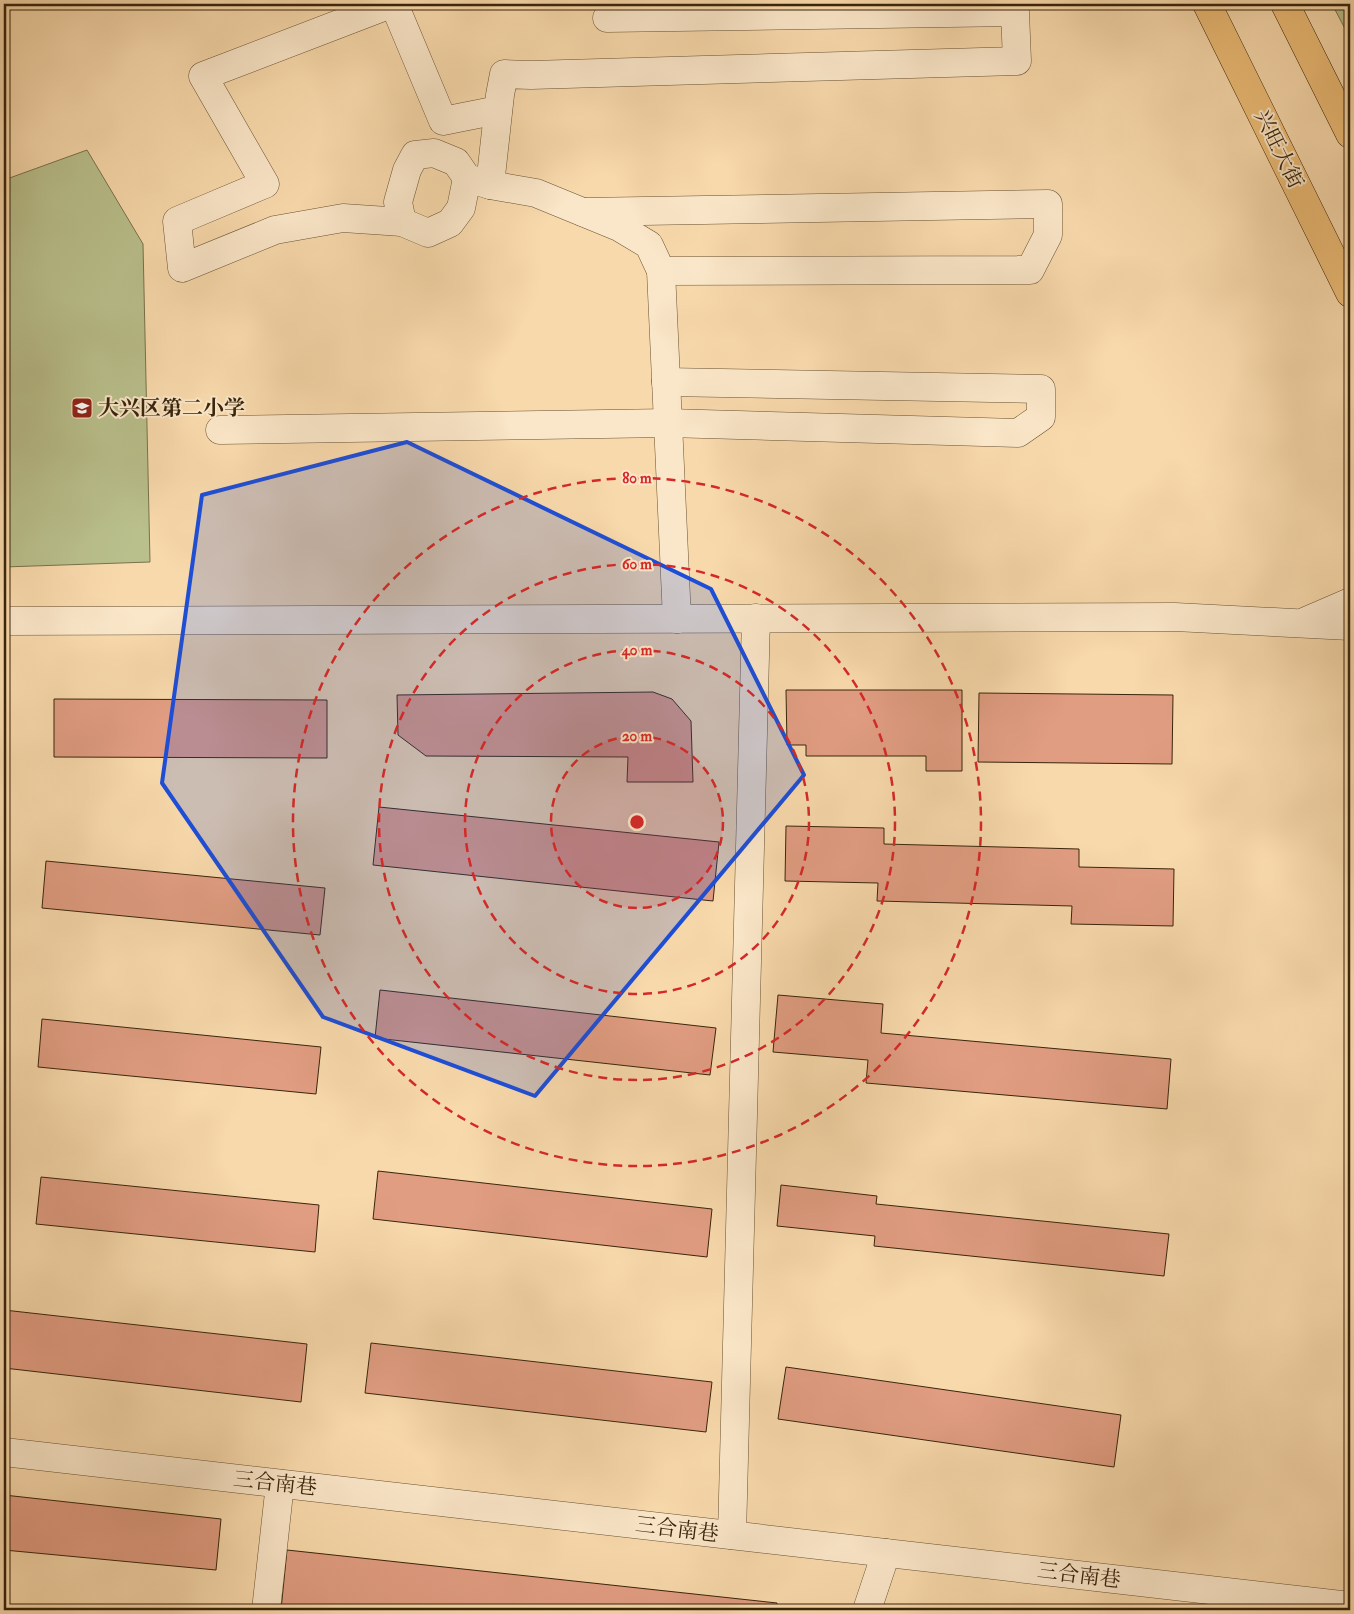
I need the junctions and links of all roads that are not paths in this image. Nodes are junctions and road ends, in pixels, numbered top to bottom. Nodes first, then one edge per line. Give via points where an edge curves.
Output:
1 (393, 4) edge
2 (1207, 4) edge
3 (1285, 4) edge
4 (607, 18) dead end
5 (498, 110) junction
6 (1350, 134) edge
7 (478, 181) junction
8 (583, 212) junction
9 (402, 222) junction
10 (661, 271) junction
11 (1350, 293) edge
12 (666, 382) junction
13 (668, 423) junction
14 (220, 430) dead end
15 (1350, 602) edge
16 (756, 618) junction
17 (677, 619) junction
18 (4, 621) edge
19 (1299, 623) junction
20 (1350, 626) edge
21 (4, 1452) edge
22 (280, 1484) junction
23 (732, 1535) junction
24 (886, 1553) junction
25 (1350, 1606) edge
26 (266, 1610) edge
27 (867, 1610) edge

1 - 5 street via 444,121
1 - 9 street via 203,76 265,184 177,220 182,268 275,230 343,218
2 - 11 main road, 兴旺大街
3 - 6 main road
4 - 5 street via 1015,12 1017,61 504,74
5 - 7 street
7 - 8 street via 536,192
7 - 9 street via 450,223 428,232
7 - 9 street via 456,162 434,153 415,156 407,170 398,202
8 - 10 street via 619,226 649,245
8 - 10 street via 1048,204 1048,236 1030,270
10 - 12 street
12 - 13 street
12 - 13 street via 1041,389 1041,417 1018,433
13 - 14 street
13 - 17 street
15 - 19 street
16 - 17 street
16 - 19 street via 1175,617
16 - 23 street
17 - 18 street
19 - 20 street
21 - 22 street, 三合南巷
22 - 23 street, 三合南巷
22 - 26 street
23 - 24 street, 三合南巷
24 - 25 street, 三合南巷
24 - 27 street

